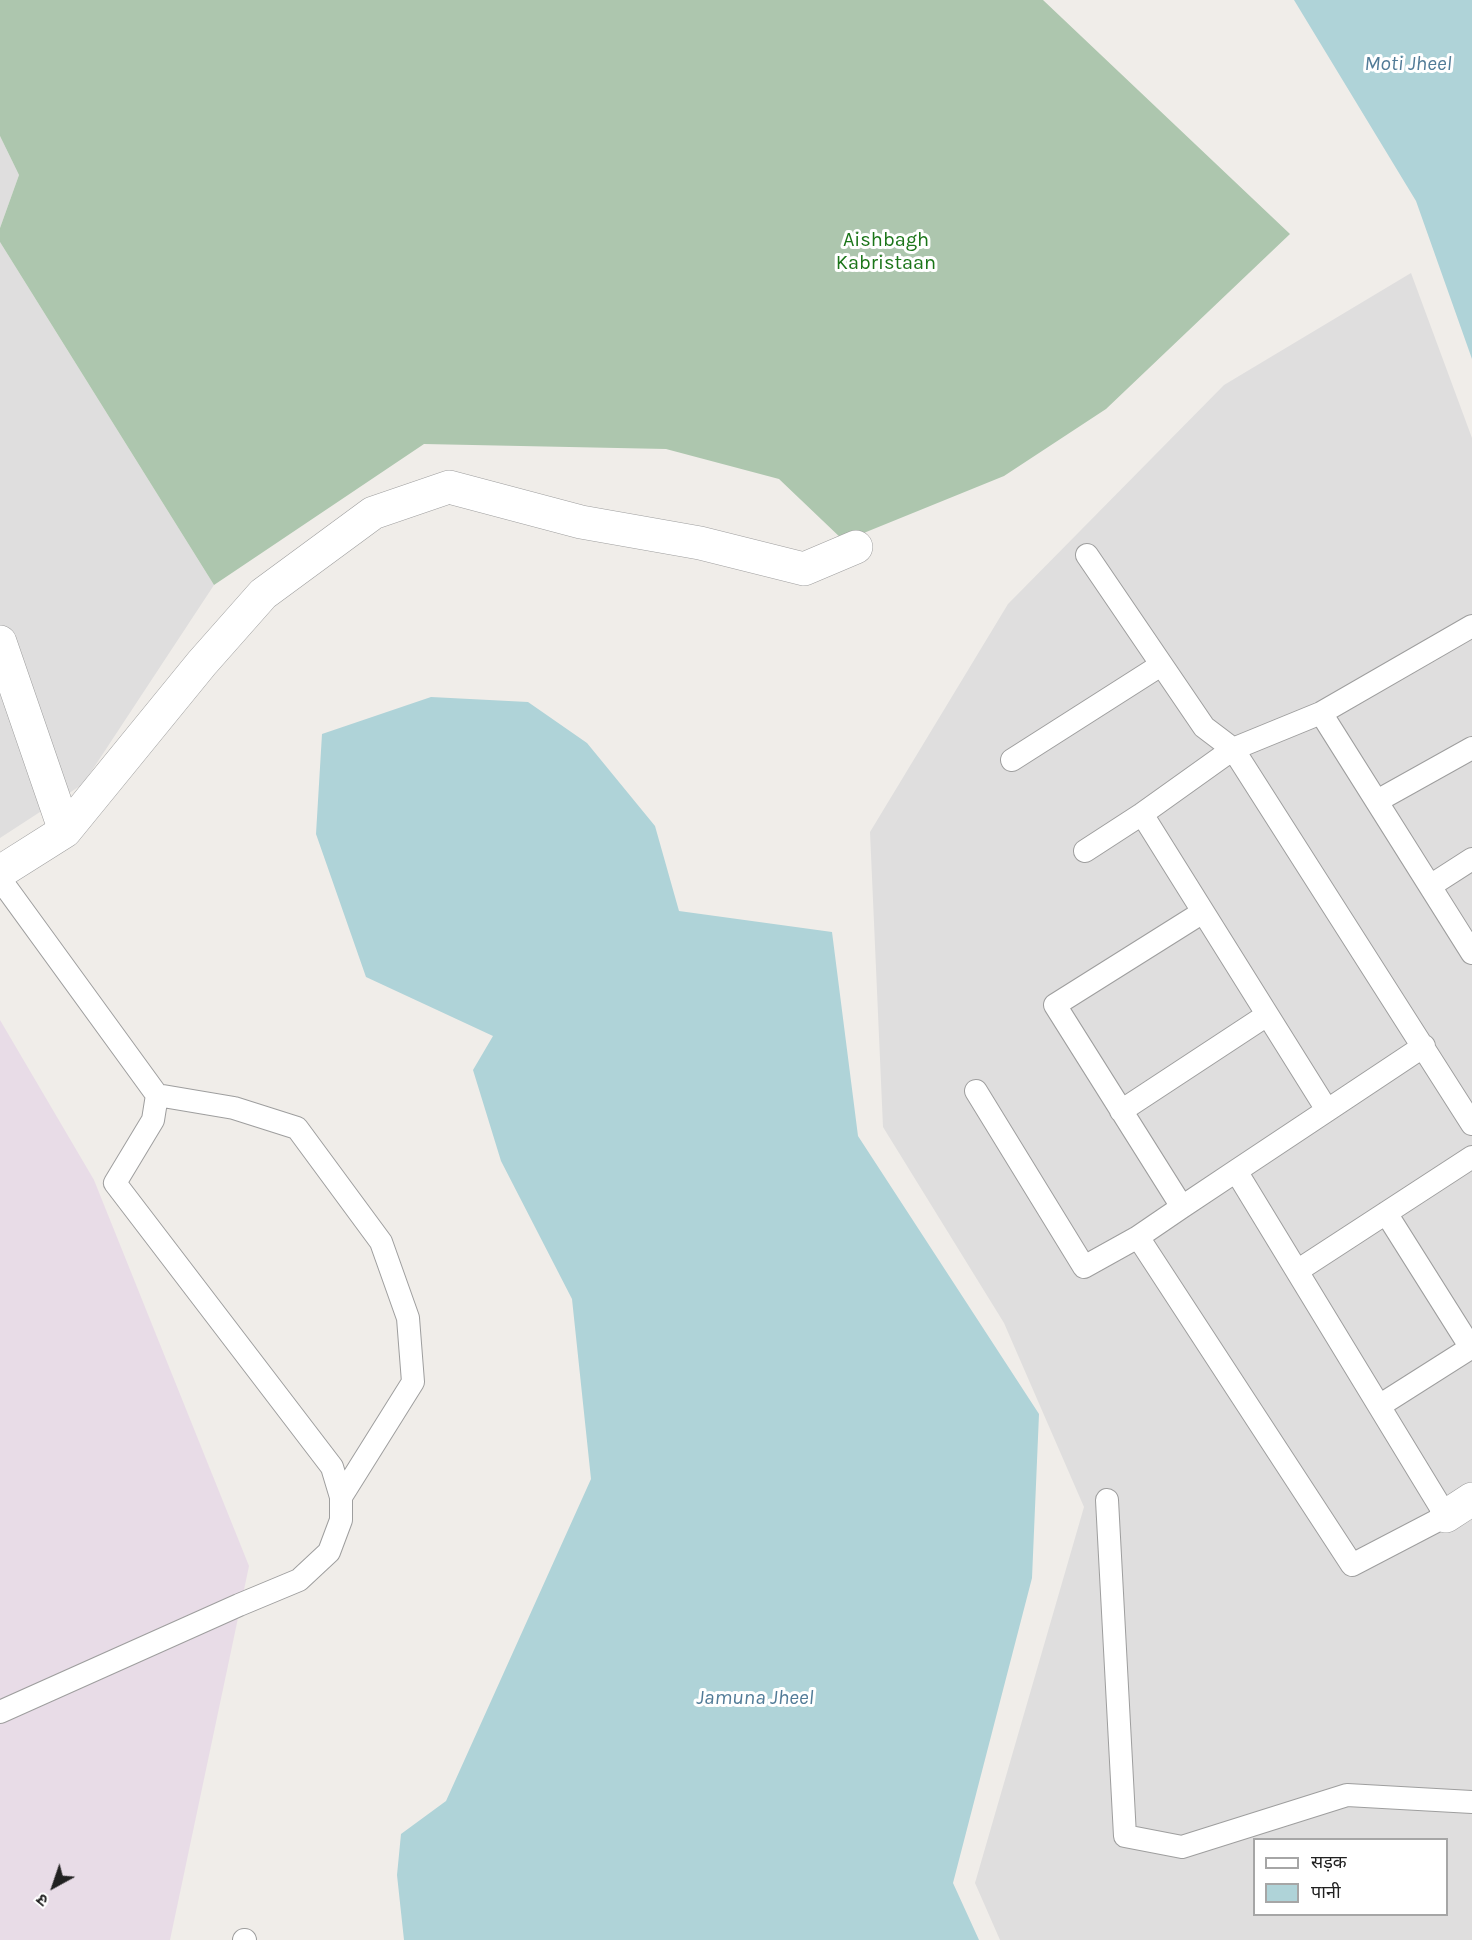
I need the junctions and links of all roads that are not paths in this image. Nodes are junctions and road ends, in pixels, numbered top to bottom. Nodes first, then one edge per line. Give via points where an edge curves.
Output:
1 (856, 547) dead end
2 (1087, 555) dead end
3 (1472, 626) edge
4 (0, 642) edge
5 (1161, 665) junction
6 (1321, 713) junction
7 (1472, 748) edge
8 (1233, 749) junction
9 (1012, 760) dead end
10 (1377, 801) junction
11 (1142, 814) junction
12 (65, 831) junction
13 (1085, 851) dead end
14 (1472, 859) edge
15 (0, 872) edge
16 (0, 879) edge
17 (1430, 886) junction
18 (1203, 912) junction
19 (1472, 953) edge
20 (1267, 1015) junction
21 (1424, 1046) junction
22 (976, 1091) dead end
23 (1464, 1093) edge
24 (157, 1095) junction
25 (1327, 1110) junction
26 (1121, 1111) junction
27 (1472, 1124) edge
28 (1472, 1157) edge
29 (1236, 1171) junction
30 (1182, 1207) junction
31 (1386, 1213) junction
32 (1138, 1237) junction
33 (1297, 1271) junction
34 (1472, 1347) edge
35 (1379, 1406) junction
36 (341, 1497) junction
37 (1107, 1500) dead end
38 (1459, 1507) edge
39 (0, 1712) edge
40 (1472, 1802) edge

1 - 12 street via 804,569 700,543 581,522 449,487 373,513 263,594
2 - 5 lane
3 - 6 lane
4 - 12 street
5 - 8 lane via 1203,727
5 - 9 lane
6 - 8 lane
6 - 10 lane
7 - 10 lane
8 - 11 lane
8 - 21 lane
10 - 17 lane
11 - 13 lane
11 - 18 lane
12 - 15 street
14 - 17 lane
16 - 24 lane
17 - 19 lane
18 - 20 lane
18 - 26 lane via 1055,1005
20 - 25 lane
20 - 26 lane
21 - 23 lane
21 - 25 lane
22 - 32 lane via 1084,1267
23 - 27 lane
24 - 36 lane via 153,1120 115,1183 332,1467
24 - 36 lane via 234,1108 297,1128 381,1242 408,1317 413,1382
25 - 29 lane
26 - 30 lane
28 - 31 lane
29 - 30 lane
29 - 33 lane
30 - 32 lane
31 - 33 lane
31 - 34 lane
32 - 38 lane via 1352,1565
33 - 35 lane
34 - 35 lane
35 - 38 lane
36 - 39 lane via 341,1520 329,1552 299,1580
37 - 40 lane via 1125,1836 1182,1847 1347,1795

